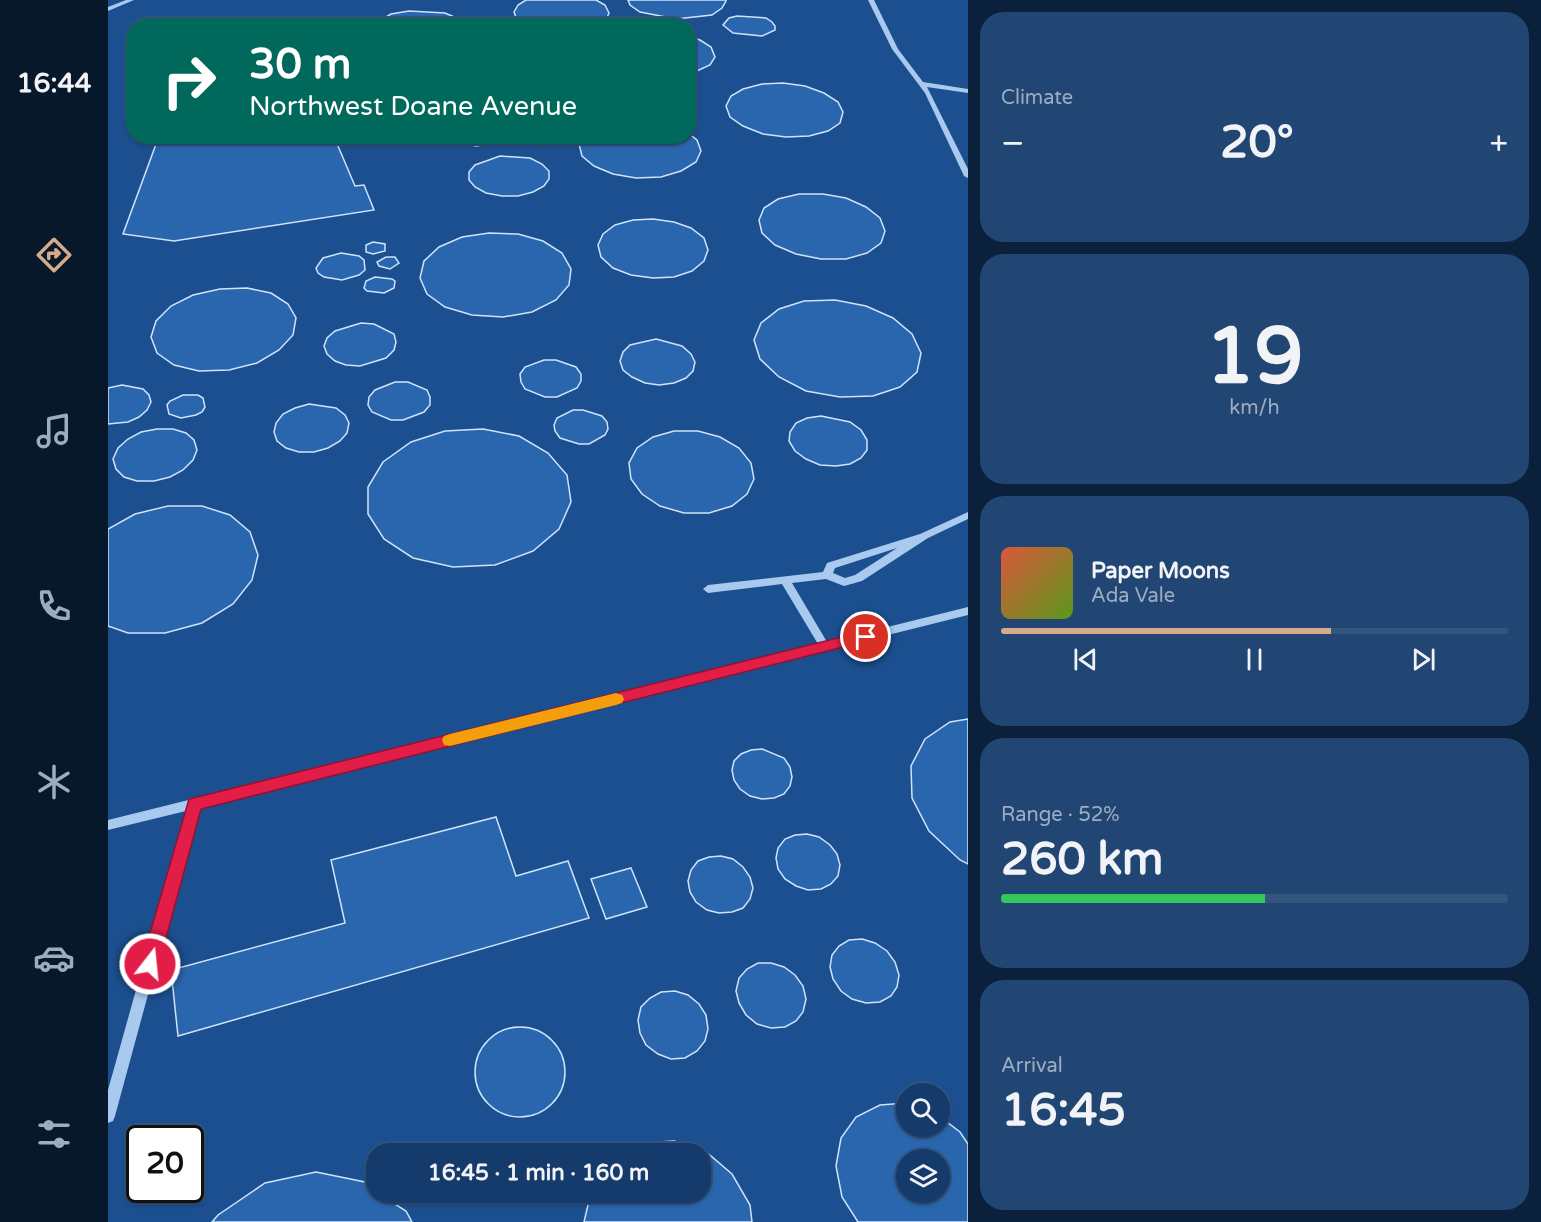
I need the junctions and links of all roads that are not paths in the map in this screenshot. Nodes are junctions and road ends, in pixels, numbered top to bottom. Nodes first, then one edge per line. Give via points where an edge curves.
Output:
1 (871, 0) edge
2 (130, 1) edge
3 (108, 9) edge
4 (921, 84) junction
5 (968, 91) edge
6 (959, 157) junction
7 (968, 158) edge
8 (968, 176) edge
9 (968, 515) edge
10 (924, 536) junction
11 (827, 575) junction
12 (785, 580) junction
13 (708, 589) dead end
14 (968, 611) edge
15 (825, 647) junction
16 (194, 804) junction
17 (108, 825) edge
18 (108, 1116) edge

1 - 4 street via 894,49
2 - 3 street
4 - 5 street
4 - 6 street
6 - 7 street
6 - 8 street
9 - 10 street
10 - 11 street via 845,560 831,566
10 - 11 street via 858,578 844,582
11 - 12 street
12 - 13 street
12 - 15 street
14 - 15 street
15 - 16 street
16 - 17 street
16 - 18 street

